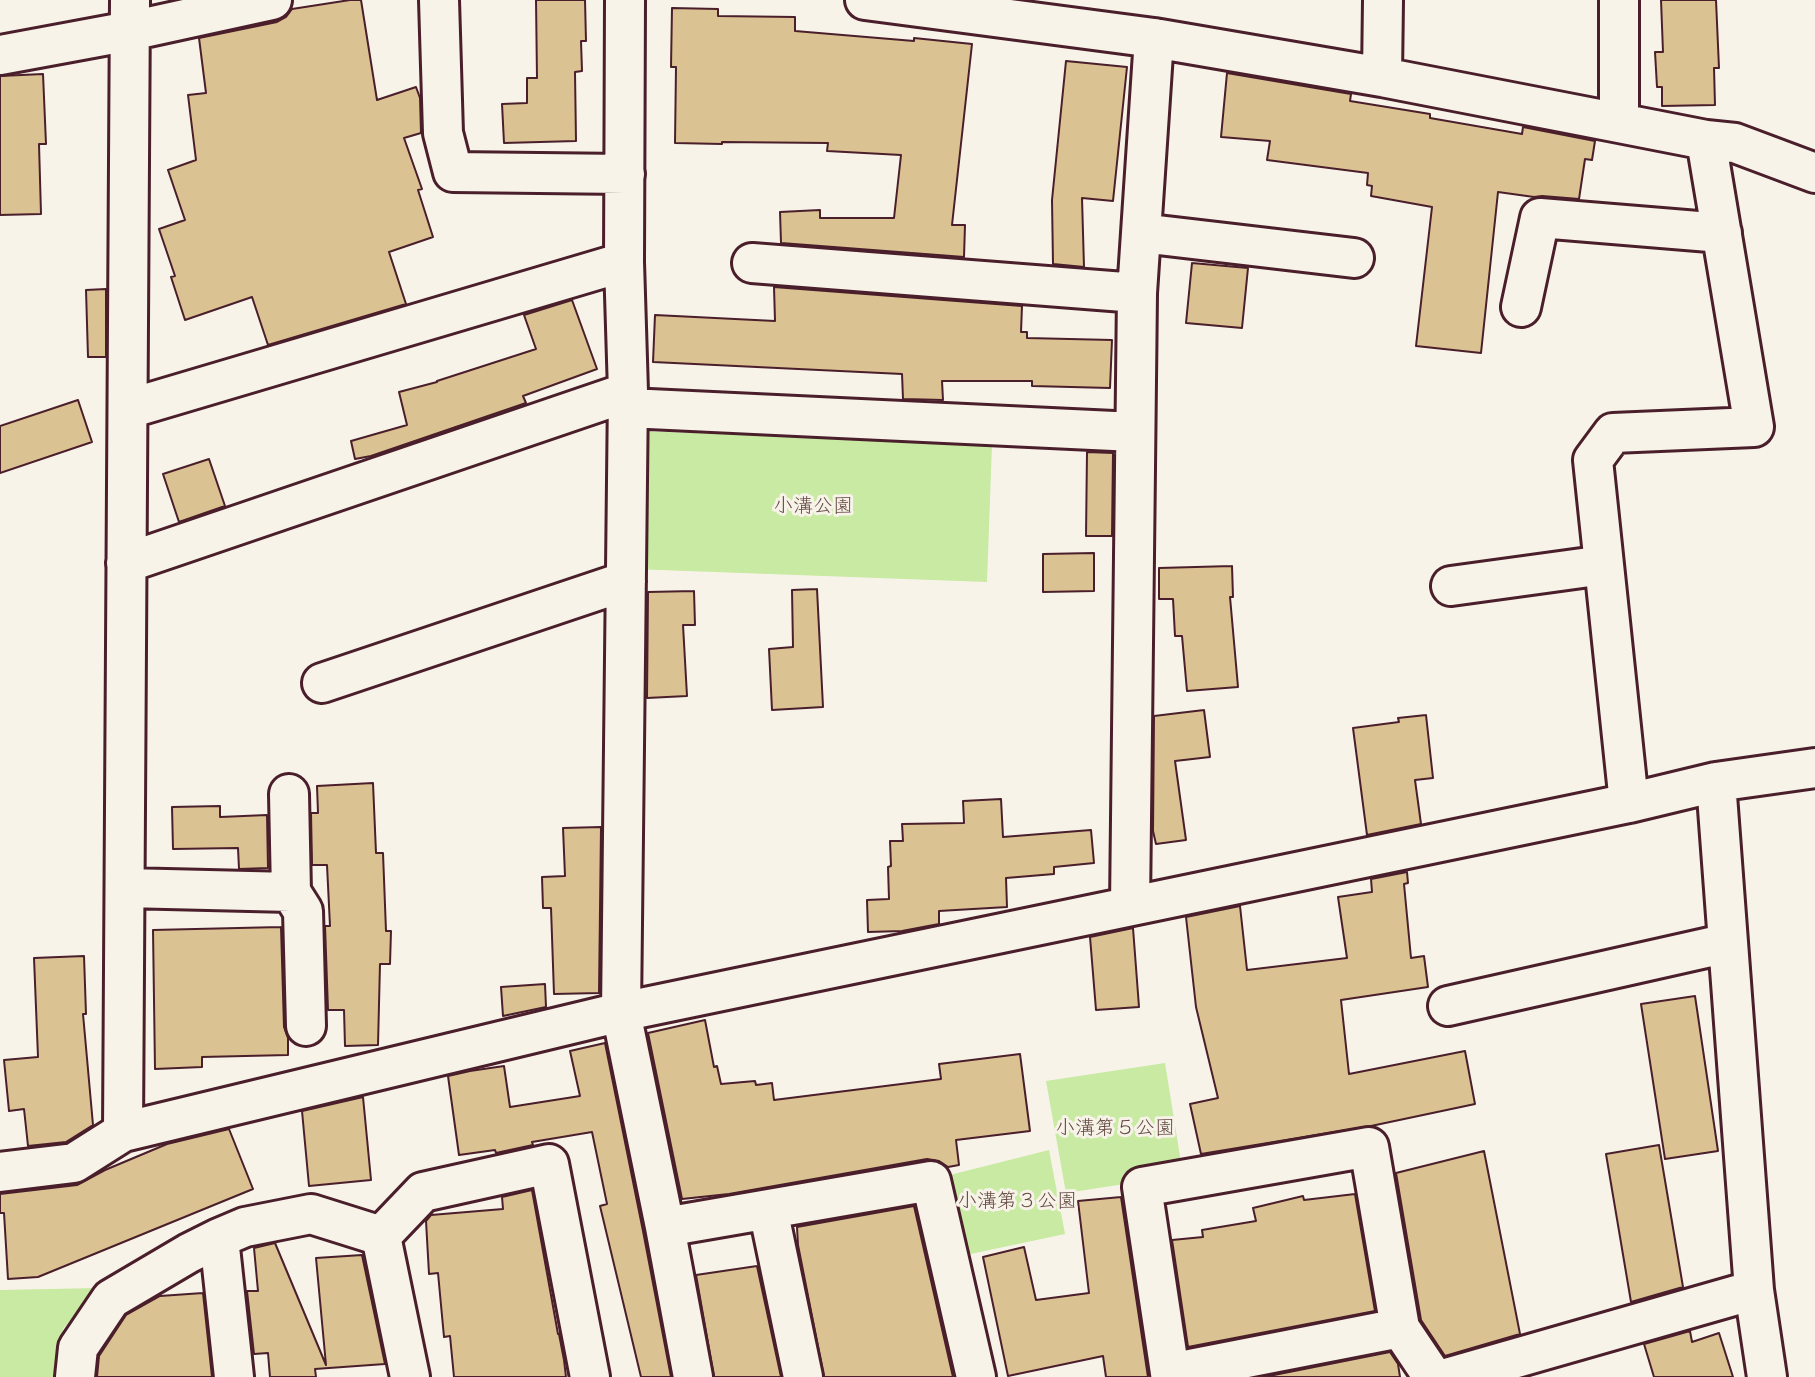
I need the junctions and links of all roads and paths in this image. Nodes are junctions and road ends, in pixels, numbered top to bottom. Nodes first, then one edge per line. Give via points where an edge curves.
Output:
1 (272, 0) edge
2 (439, 0) edge
3 (625, 0) edge
4 (865, 0) edge
5 (1383, 0) edge
6 (1619, 0) edge
7 (905, 3) edge
8 (130, 16) edge
9 (1154, 38) junction
10 (0, 55) edge
11 (1382, 77) junction
12 (1619, 123) junction
13 (1706, 140) junction
14 (1815, 173) edge
15 (625, 174) junction
16 (1141, 233) junction
17 (1722, 233) junction
18 (1354, 258) dead end
19 (624, 262) junction
20 (752, 263) dead end
21 (1137, 293) junction
22 (1521, 307) dead end
23 (628, 400) junction
24 (128, 409) junction
25 (1135, 432) junction
26 (126, 563) junction
27 (1604, 565) junction
28 (626, 581) junction
29 (1451, 586) dead end
30 (322, 683) dead end
31 (1815, 768) edge
32 (1716, 782) junction
33 (289, 794) dead end
34 (1629, 803) junction
35 (125, 888) junction
36 (291, 892) junction
37 (1130, 906) junction
38 (1728, 943) junction
39 (1448, 1006) dead end
40 (621, 1012) junction
41 (306, 1026) dead end
42 (123, 1132) junction
43 (0, 1172) edge
44 (768, 1209) junction
45 (665, 1227) junction
46 (381, 1236) junction
47 (219, 1238) junction
48 (1754, 1290) junction
49 (1400, 1328) junction
50 (75, 1377) edge
51 (234, 1377) edge
52 (410, 1377) edge
53 (590, 1377) edge
54 (693, 1377) edge
55 (803, 1377) edge
56 (976, 1377) edge
57 (1433, 1377) edge
58 (1450, 1377) edge
59 (1767, 1377) edge

1 - 8 street
2 - 15 street via 443,133 453,172
3 - 15 street
4 - 7 street
5 - 11 street
6 - 12 street
7 - 9 street
8 - 10 street
8 - 24 street
9 - 11 street
9 - 16 street
11 - 12 street
12 - 13 street
13 - 14 street via 1735,143
13 - 17 street
15 - 19 street
16 - 18 street
16 - 21 street
17 - 22 street via 1540,218
17 - 27 street via 1754,427 1613,433 1593,460
19 - 23 street
19 - 24 street
20 - 21 street
21 - 25 street
23 - 25 street
23 - 26 street
23 - 28 street
24 - 26 street
25 - 37 street
26 - 35 street
27 - 29 street
27 - 34 street
28 - 30 street
28 - 40 street
31 - 32 street
32 - 34 street
32 - 38 street
33 - 36 street
34 - 37 street
35 - 36 street
35 - 42 street
36 - 41 street via 303,911
37 - 40 street
38 - 39 street
38 - 48 street
40 - 42 street
40 - 45 street
42 - 43 street via 74,1163
44 - 45 street
44 - 55 street
44 - 56 street via 931,1181
45 - 54 street
46 - 47 street via 311,1214 245,1227
46 - 52 street
46 - 53 street via 423,1192 549,1164
47 - 50 street via 111,1299 78,1348
47 - 51 street
48 - 58 street
48 - 59 street
49 - 49 street via 1369,1147 1142,1187 1170,1373
49 - 57 street

